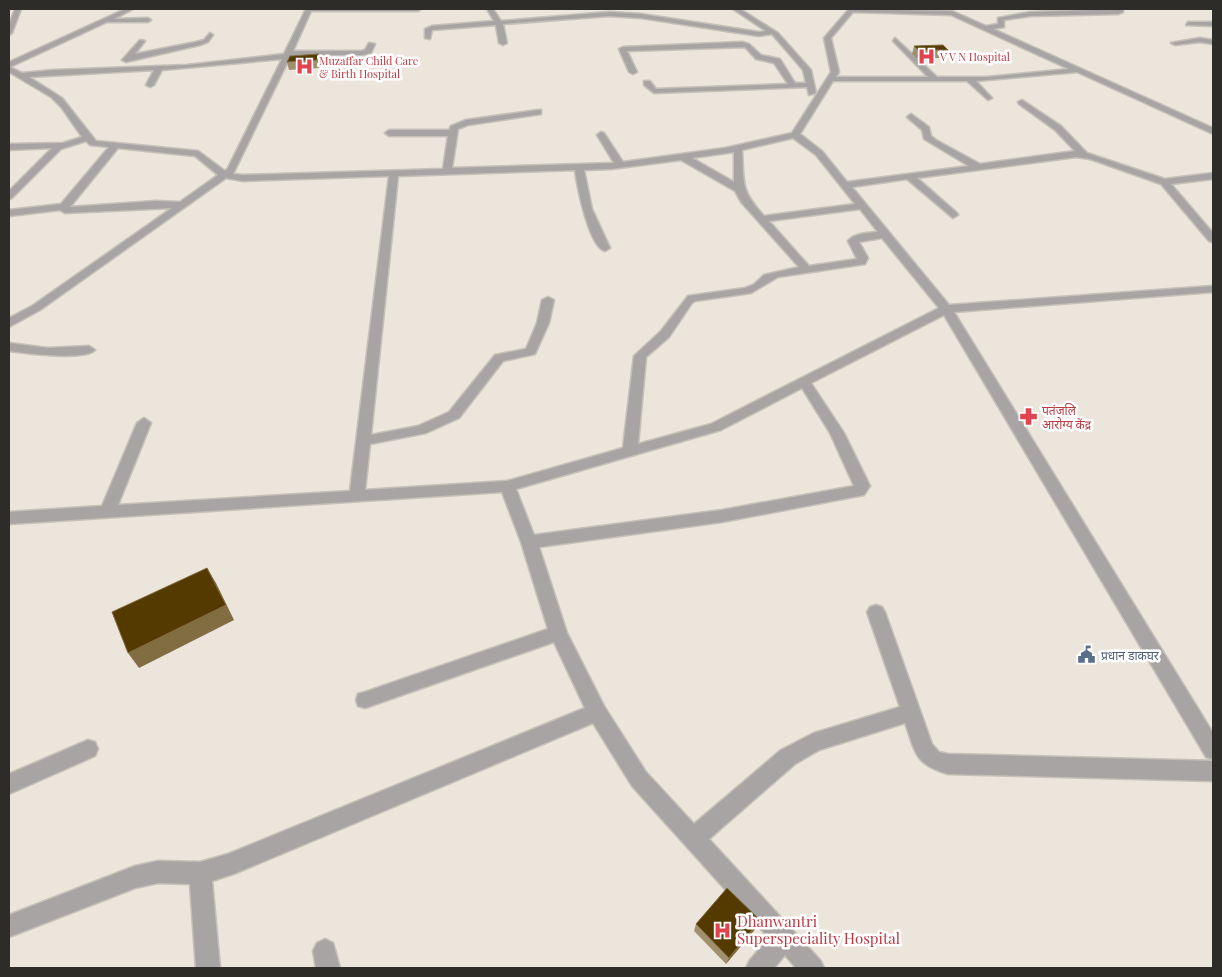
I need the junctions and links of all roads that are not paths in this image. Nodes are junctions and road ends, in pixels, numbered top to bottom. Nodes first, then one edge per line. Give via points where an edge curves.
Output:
1 (18, 9) edge
2 (130, 9) edge
3 (309, 9) edge
4 (418, 9) edge
5 (490, 9) edge
6 (576, 9) edge
7 (660, 9) edge
8 (736, 9) edge
9 (851, 9) edge
10 (1120, 9) edge
11 (376, 13) edge
12 (589, 16) junction
13 (1203, 16) dead end
14 (148, 20) dead end
15 (672, 20) junction
16 (105, 21) junction
17 (499, 23) junction
18 (1213, 23) edge
19 (1188, 24) dead end
20 (983, 28) junction
21 (774, 32) junction
22 (9, 33) edge
23 (210, 36) dead end
24 (428, 38) dead end
25 (896, 40) dead end
26 (142, 41) dead end
27 (1213, 42) edge
28 (503, 43) dead end
29 (1175, 43) dead end
30 (371, 44) dead end
31 (286, 55) junction
32 (127, 58) junction
33 (9, 65) edge
34 (159, 68) junction
35 (9, 69) edge
36 (118, 70) junction
37 (1078, 70) junction
38 (633, 72) dead end
39 (20, 76) junction
40 (831, 79) junction
41 (969, 79) junction
42 (935, 80) junction
43 (647, 83) dead end
44 (150, 85) dead end
45 (810, 85) junction
46 (793, 86) junction
47 (988, 98) dead end
48 (1022, 102) dead end
49 (814, 105) junction
50 (538, 112) dead end
51 (911, 118) dead end
52 (1213, 131) edge
53 (389, 133) dead end
54 (453, 133) junction
55 (601, 135) dead end
56 (795, 135) junction
57 (87, 138) junction
58 (61, 145) junction
59 (116, 145) junction
60 (9, 147) edge
61 (738, 148) junction
62 (1083, 154) junction
63 (683, 157) junction
64 (620, 165) junction
65 (579, 167) junction
66 (978, 167) junction
67 (447, 172) junction
68 (394, 174) junction
69 (224, 175) junction
70 (909, 176) junction
71 (1213, 176) edge
72 (1164, 182) junction
73 (845, 185) junction
74 (739, 189) junction
75 (9, 196) edge
76 (182, 205) junction
77 (863, 206) junction
78 (64, 207) junction
79 (9, 213) edge
80 (953, 215) dead end
81 (761, 219) junction
82 (885, 234) junction
83 (1213, 239) edge
84 (605, 248) dead end
85 (806, 269) junction
86 (1213, 289) edge
87 (548, 300) dead end
88 (946, 309) junction
89 (9, 323) edge
90 (9, 347) edge
91 (89, 350) dead end
92 (804, 382) junction
93 (144, 423) dead end
94 (363, 441) junction
95 (630, 451) junction
96 (507, 486) junction
97 (357, 496) junction
98 (108, 511) junction
99 (9, 518) edge
100 (528, 542) junction
101 (876, 612) dead end
102 (558, 634) junction
103 (365, 700) dead end
104 (597, 712) junction
105 (911, 712) junction
106 (88, 749) dead end
107 (1213, 750) edge
108 (1213, 771) edge
109 (9, 784) edge
110 (694, 838) junction
111 (200, 873) junction
112 (9, 926) edge
113 (785, 938) junction
114 (208, 968) edge
115 (758, 968) edge
116 (812, 968) edge

1 - 22 street
2 - 16 street
3 - 11 street
3 - 31 street
4 - 11 street
5 - 17 street
6 - 12 street
7 - 15 street
8 - 21 street
9 - 20 street via 952,13
9 - 40 street via 826,38 835,72
10 - 20 street via 1118,12 1022,15 1000,19 1002,26
12 - 15 street via 624,15
12 - 17 street
13 - 18 street
14 - 16 street
15 - 21 street via 759,34
16 - 33 street
17 - 24 street via 432,28 428,29
17 - 28 street
18 - 19 street
20 - 37 street
21 - 45 street via 807,70
23 - 32 street via 198,44
25 - 42 street
26 - 32 street
27 - 29 street
30 - 31 street via 365,52
31 - 34 street
31 - 69 street via 232,170
32 - 36 street
34 - 36 street
34 - 44 street
35 - 39 street
36 - 39 street
37 - 41 street
37 - 52 street
38 - 46 street via 624,50 742,44 759,58 777,61
39 - 57 street via 57,99
40 - 42 street
40 - 49 street
41 - 42 street
41 - 47 street
43 - 46 street via 654,92
45 - 46 street
45 - 49 street
48 - 62 street via 1058,128
49 - 56 street
50 - 54 street via 466,123 454,128
51 - 66 street via 926,129 926,137 939,148
53 - 54 street
54 - 67 street
55 - 64 street
56 - 61 street
56 - 73 street via 819,153
57 - 58 street
57 - 59 street via 93,143
58 - 60 street
58 - 75 street
59 - 69 street via 198,154
59 - 78 street
61 - 63 street
61 - 74 street
62 - 66 street
62 - 72 street
63 - 64 street
63 - 74 street
64 - 65 street
65 - 67 street
65 - 84 street via 582,199
66 - 70 street
67 - 68 street
68 - 69 street via 244,178
68 - 94 street
69 - 76 street
70 - 73 street
70 - 80 street
71 - 72 street
72 - 83 street
73 - 77 street
74 - 81 street
76 - 78 street via 68,211
76 - 89 street via 36,308
77 - 81 street
77 - 82 street
78 - 79 street
81 - 85 street
82 - 85 street via 855,240 853,244 863,258 860,262
82 - 88 street
85 - 95 street via 776,274 747,291 688,300 665,334 640,356
86 - 88 street
87 - 94 street via 543,324 531,351 499,358 454,415 421,430
88 - 92 street
88 - 107 street
90 - 91 street via 48,352
92 - 95 street via 716,427
92 - 100 street via 837,433 863,486 859,491 722,516
93 - 98 street
94 - 97 street
95 - 96 street
96 - 97 street
96 - 100 street
97 - 98 street
98 - 99 street
100 - 102 street
101 - 105 street
102 - 103 street
102 - 104 street
104 - 110 street via 640,779
104 - 111 street via 228,865
105 - 108 street via 924,749 934,760 948,764
105 - 110 street via 814,742 788,757
106 - 109 street
110 - 113 street
111 - 112 street via 158,872 135,877
111 - 114 street
113 - 115 street
113 - 116 street

